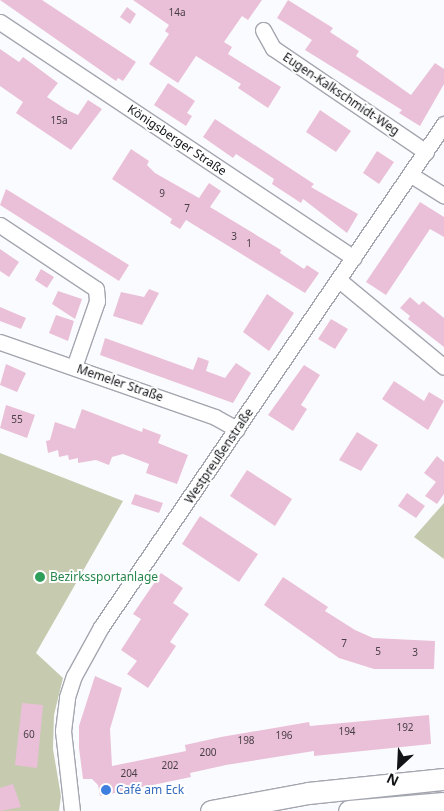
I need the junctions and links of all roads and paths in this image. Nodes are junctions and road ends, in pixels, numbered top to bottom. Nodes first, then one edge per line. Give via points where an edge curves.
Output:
1 (0, 22) edge
2 (263, 30) dead end
3 (444, 124) edge
4 (426, 152) junction
5 (411, 175) junction
6 (444, 196) edge
7 (0, 225) edge
8 (354, 258) junction
9 (339, 280) junction
10 (0, 342) edge
11 (74, 367) junction
12 (444, 367) edge
13 (237, 429) junction
14 (444, 779) edge
15 (444, 803) edge
16 (72, 811) edge
17 (211, 811) edge
18 (349, 811) edge

1 - 8 street, Königsberger Straße
2 - 4 street, Eugen-Kalkschmidt-Weg via 273,48
3 - 4 street, Westpreußenstraße
4 - 5 street, Westpreußenstraße
5 - 6 street
5 - 8 street, Westpreußenstraße
7 - 11 street via 96,289 97,301
8 - 9 street, Westpreußenstraße
9 - 12 street
9 - 13 street, Westpreußenstraße
10 - 11 street, Memeler Straße
11 - 13 street, Memeler Straße via 215,417
13 - 16 street, Westpreußenstraße via 101,627 74,676 67,697 63,731
14 - 17 main road via 308,793
15 - 18 main road

